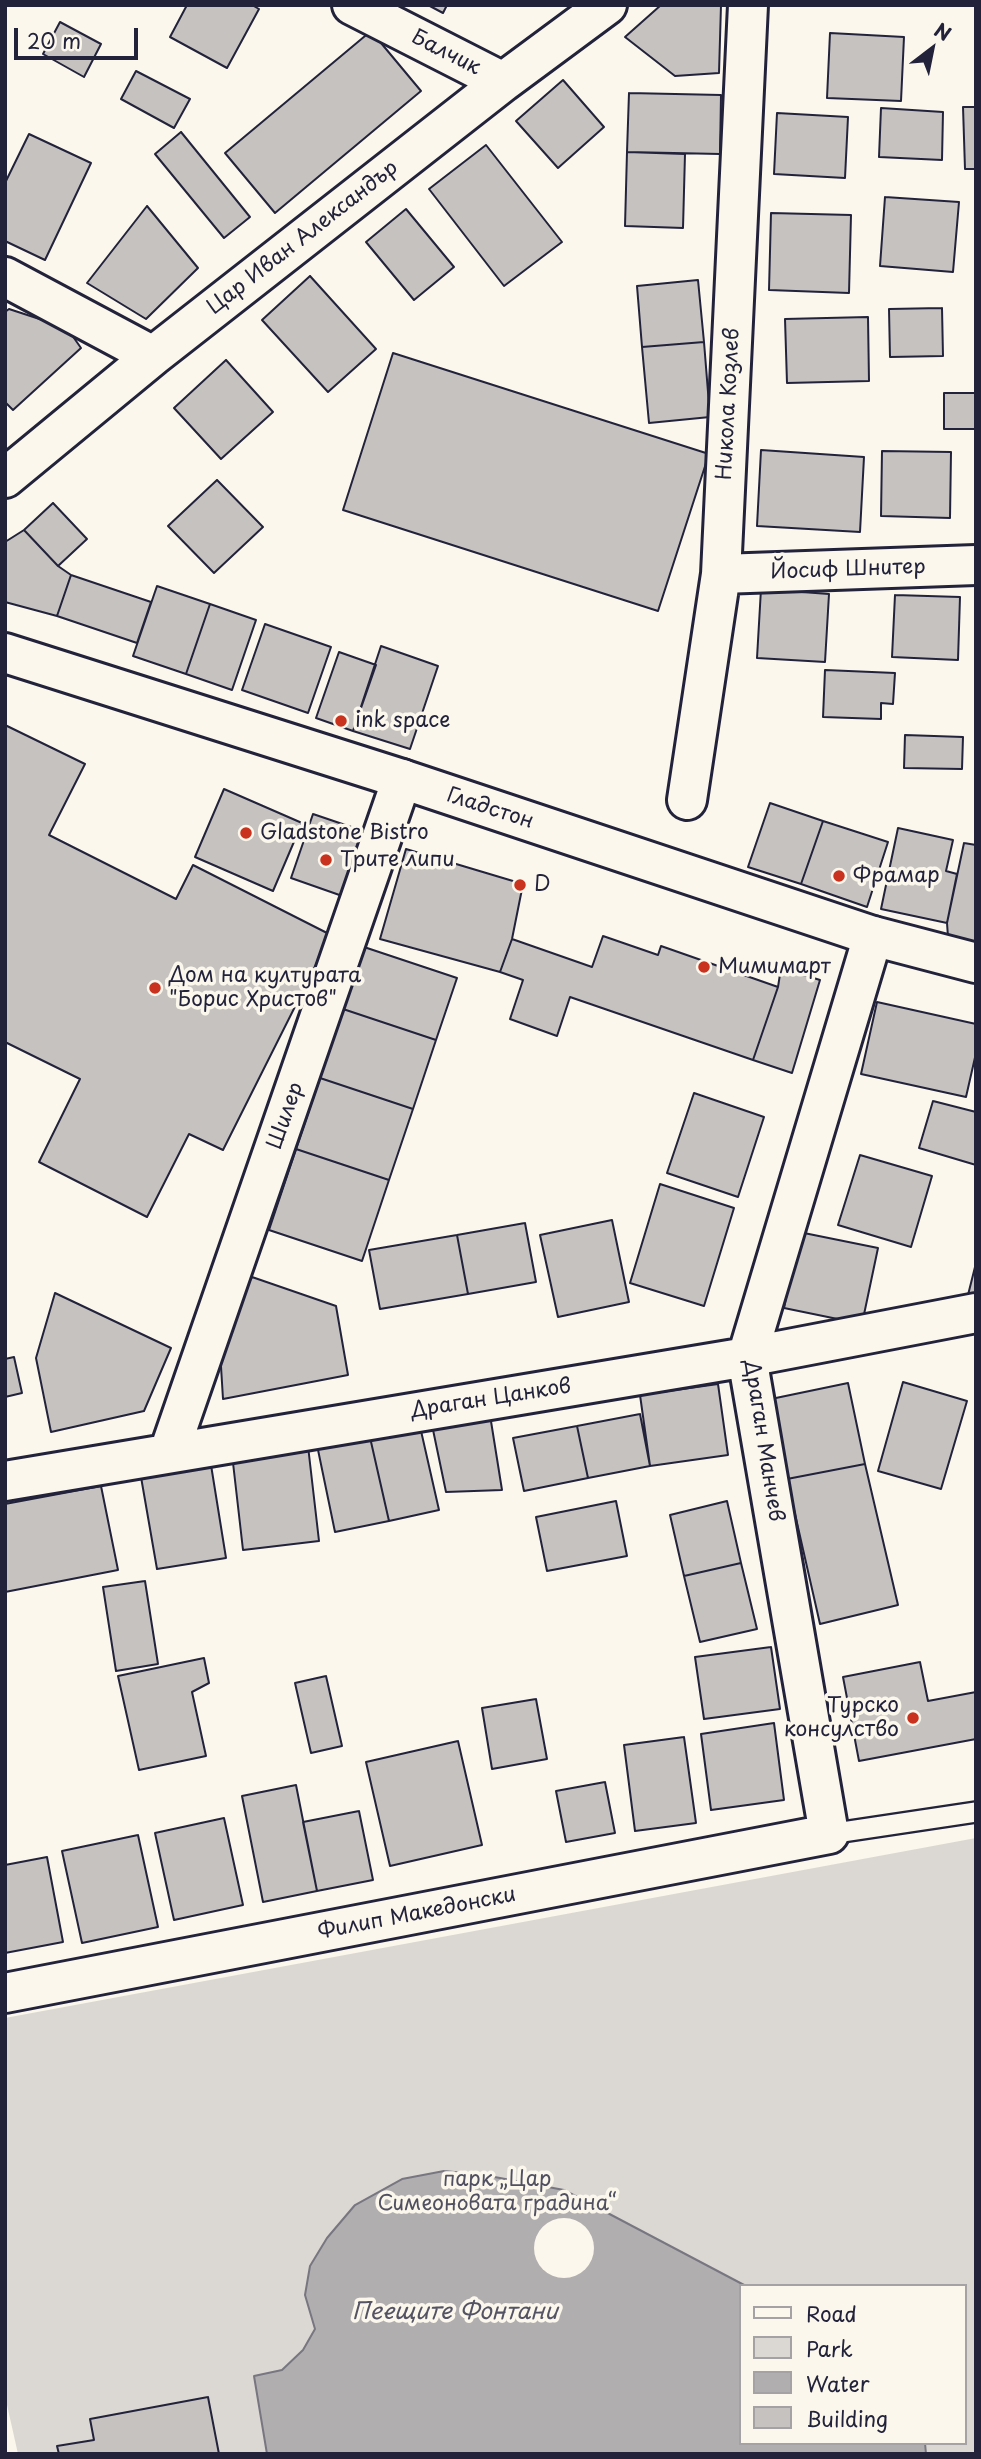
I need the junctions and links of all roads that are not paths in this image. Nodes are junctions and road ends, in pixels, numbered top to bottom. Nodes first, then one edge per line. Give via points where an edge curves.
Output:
1 (352, 5) edge
2 (607, 5) edge
3 (748, 5) edge
4 (503, 82) junction
5 (5, 277) edge
6 (153, 356) junction
7 (5, 478) edge
8 (976, 565) edge
9 (721, 574) junction
10 (5, 653) edge
11 (402, 779) junction
12 (687, 800) dead end
13 (873, 936) junction
14 (976, 963) edge
15 (976, 1314) edge
16 (747, 1357) junction
17 (169, 1452) junction
18 (5, 1481) edge
19 (976, 1812) edge
20 (829, 1834) junction
21 (5, 1993) edge

1 - 4 street, Балчик
2 - 4 street, Цар Иван Александър
3 - 9 street, Никола Козлев
4 - 6 street, Цар Иван Александър
5 - 6 street
6 - 7 street, Цар Иван Александър
8 - 9 street, Йосиф Шнитер
9 - 12 street, Никола Козлев
10 - 11 street, Гладстон
11 - 13 street, Гладстон
11 - 17 street, Шилер
13 - 14 street, Гладстон
13 - 16 street, Драган Манчев
15 - 16 street, Драган Цанков
16 - 17 street, Драган Цанков
16 - 20 street, Драган Манчев
17 - 18 street, Драган Цанков
19 - 20 lane
20 - 21 street, Филип Македонски

